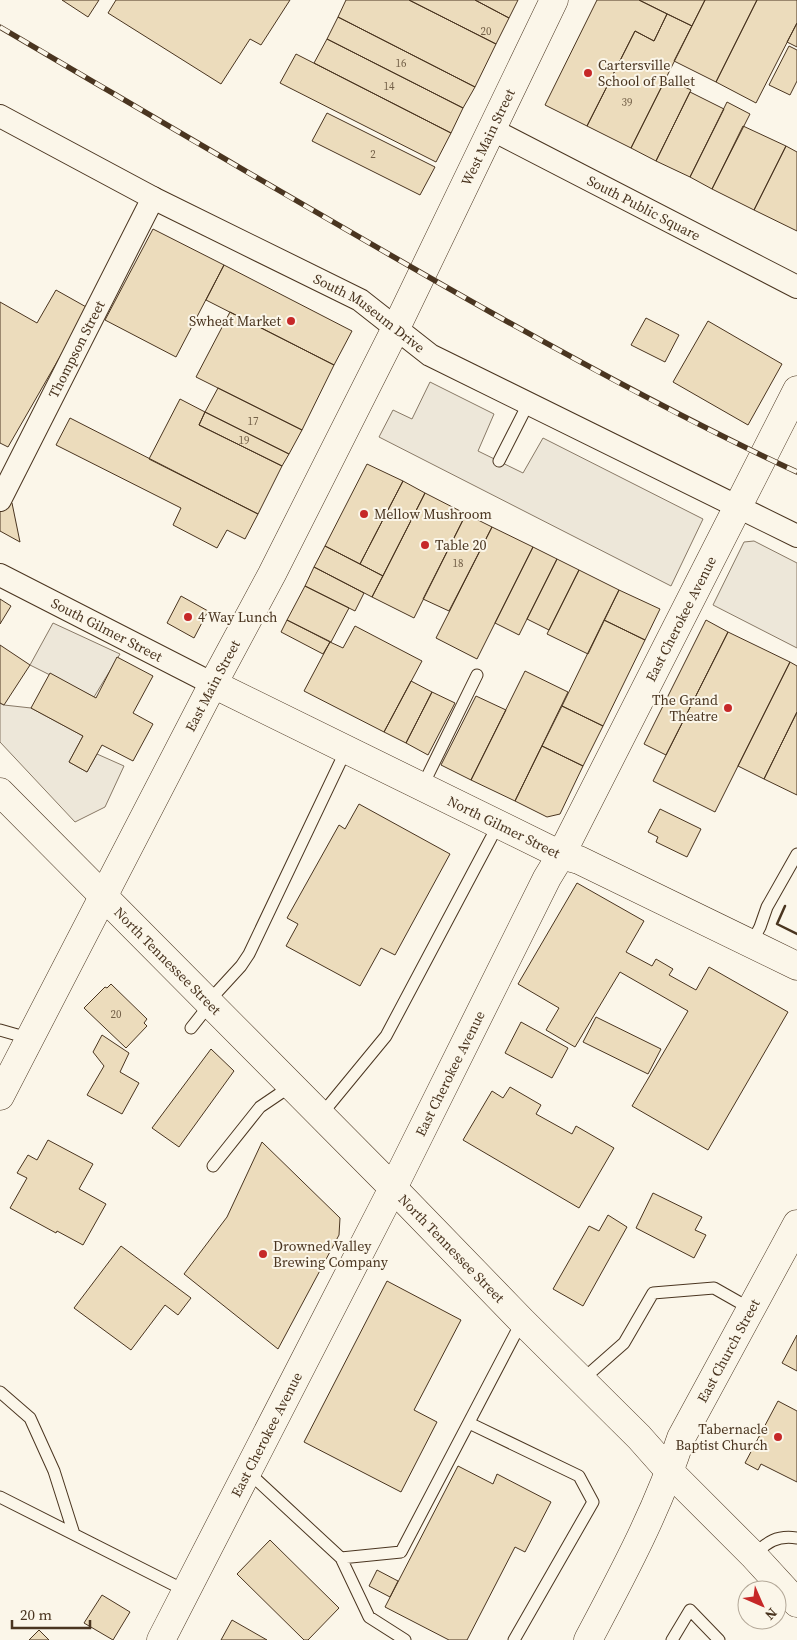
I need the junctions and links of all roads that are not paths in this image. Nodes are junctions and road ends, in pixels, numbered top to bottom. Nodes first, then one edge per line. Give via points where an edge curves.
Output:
1 (554, 0) edge
2 (0, 116) edge
3 (491, 129) junction
4 (153, 198) junction
5 (422, 274) joint
6 (797, 287) edge
7 (396, 328) junction
8 (797, 390) edge
9 (528, 404) junction
10 (499, 461) dead end
11 (0, 500) edge
12 (738, 506) junction
13 (797, 536) edge
14 (0, 575) edge
15 (477, 675) dead end
16 (212, 684) junction
17 (346, 750) junction
18 (422, 787) junction
19 (0, 792) edge
20 (498, 825) junction
21 (797, 854) edge
22 (561, 855) junction
23 (103, 896) junction
24 (751, 944) junction
25 (797, 966) edge
26 (209, 1003) junction
27 (191, 1028) dead end
28 (0, 1030) edge
29 (28, 1038) junction
30 (291, 1086) junction
31 (0, 1096) edge
32 (321, 1115) junction
33 (213, 1166) dead end
34 (393, 1188) junction
35 (797, 1224) edge
36 (751, 1309) junction
37 (522, 1321) junction
38 (582, 1380) junction
39 (0, 1392) edge
40 (469, 1423) junction
41 (247, 1471) junction
42 (670, 1472) junction
43 (0, 1497) edge
44 (74, 1534) junction
45 (797, 1538) edge
46 (753, 1555) junction
47 (341, 1558) junction
48 (186, 1591) junction
49 (797, 1603) edge
50 (161, 1640) edge
51 (405, 1640) edge
52 (514, 1640) edge
53 (588, 1640) edge
54 (672, 1640) edge
55 (719, 1640) edge

1 - 3 main road, West Main Street
2 - 4 street, South Museum Drive
3 - 5 main road, West Main Street
3 - 6 street, South Public Square
4 - 7 street, South Museum Drive via 360,300
4 - 11 street, Thompson Street
5 - 7 main road, East Main Street
7 - 9 street, South Museum Drive via 430,355
7 - 16 main road, East Main Street via 272,574
8 - 12 main road, East Cherokee Avenue
9 - 10 lane
9 - 12 street, South Museum Drive
12 - 13 street, South Museum Drive
12 - 22 main road, East Cherokee Avenue
14 - 16 street, South Gilmer Street
15 - 18 lane
16 - 17 main road, North Gilmer Street
16 - 23 main road, East Main Street
17 - 18 main road, North Gilmer Street
17 - 26 lane via 249,954
18 - 20 main road, North Gilmer Street
19 - 23 main road, North Tennessee Street
20 - 22 main road, North Gilmer Street
20 - 32 lane via 386,1036
21 - 24 lane via 767,907
22 - 24 main road, North Gilmer Street via 579,860
22 - 34 main road, East Cherokee Avenue
23 - 26 main road, North Tennessee Street
23 - 29 main road, East Main Street
24 - 25 main road, North Gilmer Street
26 - 27 lane
26 - 30 main road, North Tennessee Street
28 - 29 lane
29 - 31 main road, East Main Street
30 - 32 main road, North Tennessee Street
30 - 33 lane via 260,1107
32 - 34 main road, North Tennessee Street
34 - 37 main road, North Tennessee Street
34 - 41 main road, East Cherokee Avenue
35 - 36 main road, East Church Street
36 - 38 lane via 714,1288 653,1293 624,1343
36 - 42 main road, East Church Street via 681,1438
37 - 38 main road, North Tennessee Street
37 - 40 lane
38 - 42 main road, North Tennessee Street
39 - 44 lane via 30,1418 54,1471
40 - 47 lane via 401,1552
40 - 52 lane via 579,1476 593,1502
41 - 47 lane
41 - 48 main road, East Cherokee Avenue
42 - 46 main road, North Tennessee Street
42 - 53 main road, East Church Street via 640,1540
43 - 44 lane
44 - 48 lane
45 - 46 lane via 774,1538
46 - 49 main road, North Tennessee Street
47 - 51 lane via 369,1617
48 - 50 main road, East Cherokee Avenue
54 - 55 lane via 690,1610

